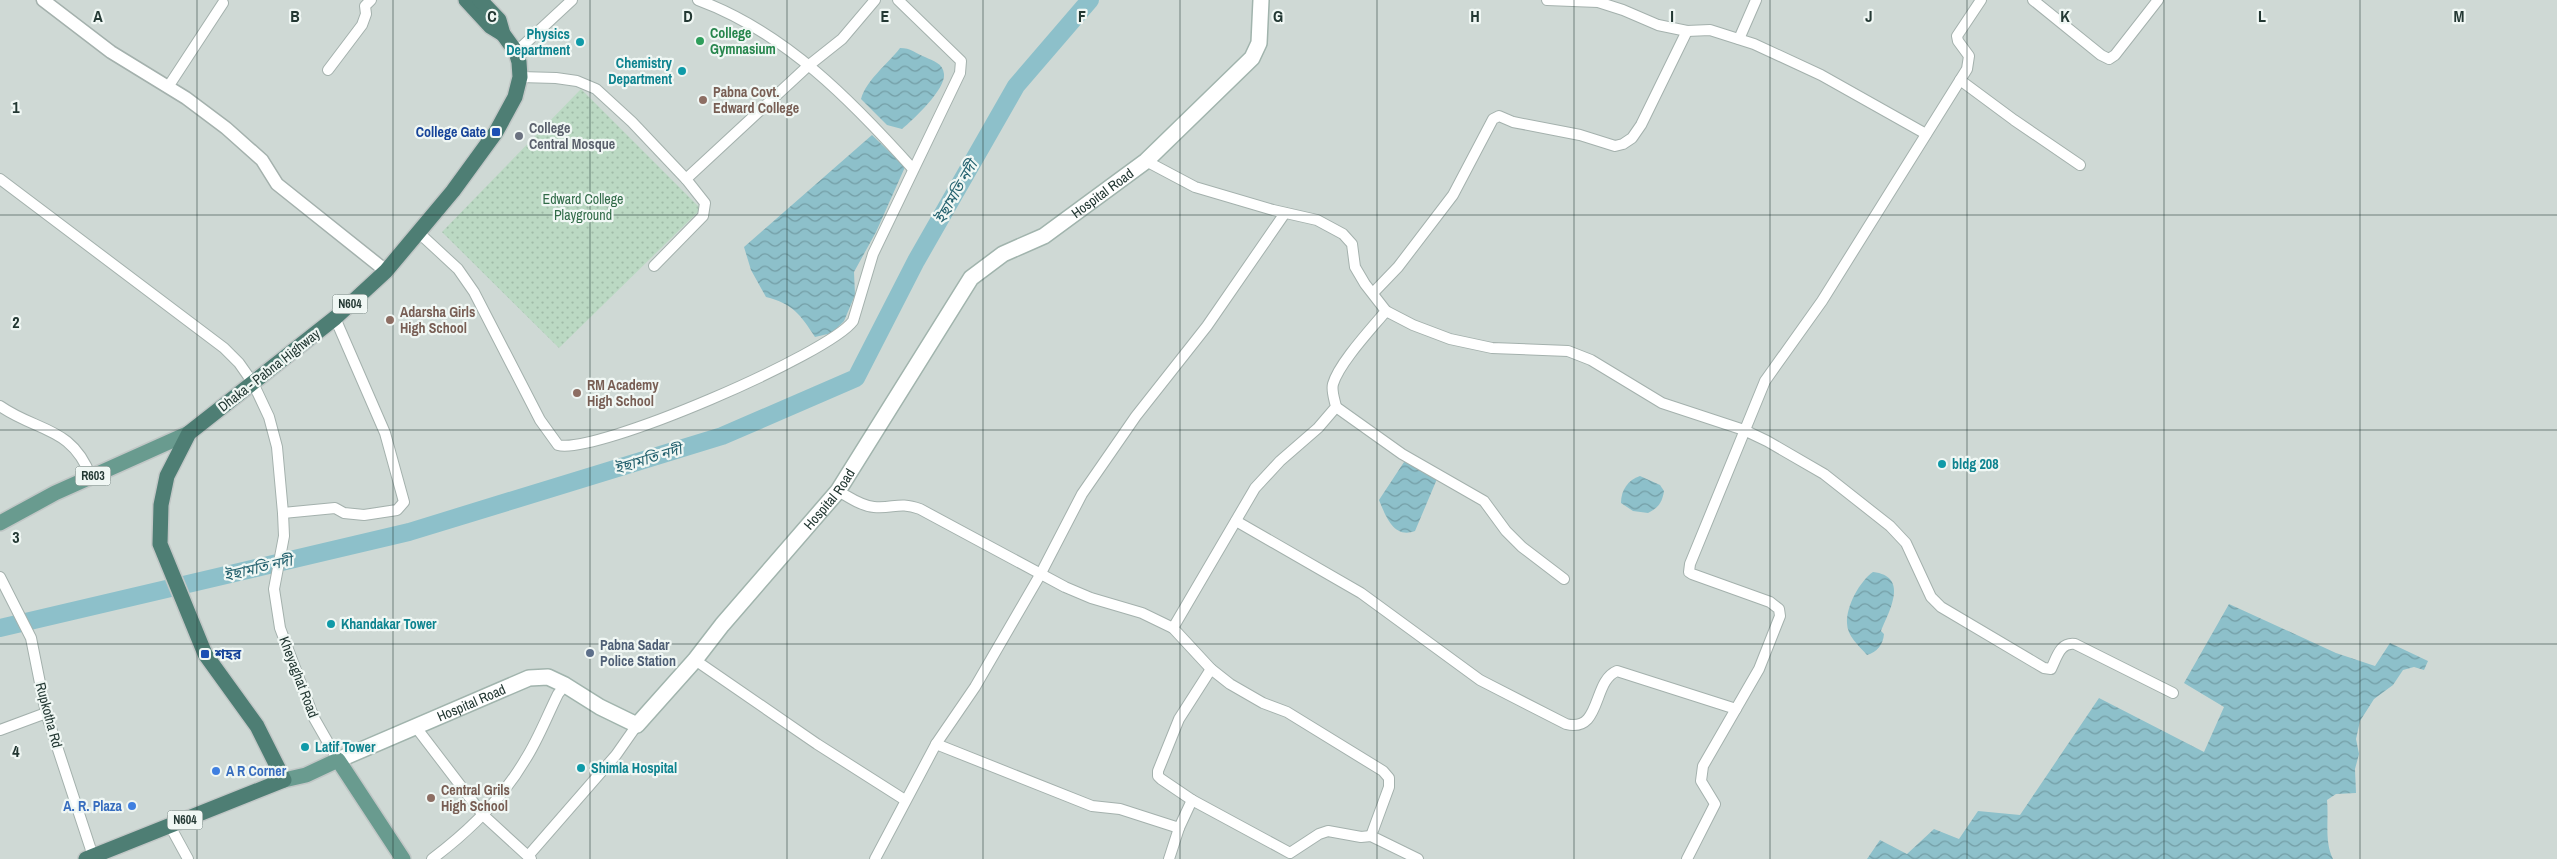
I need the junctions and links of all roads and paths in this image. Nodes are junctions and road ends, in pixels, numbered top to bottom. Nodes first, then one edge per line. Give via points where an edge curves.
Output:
1 (42, 0) edge
2 (371, 0) edge
3 (466, 0) edge
4 (480, 0) edge
5 (572, 0) edge
6 (698, 0) edge
7 (875, 0) edge
8 (898, 0) edge
9 (1261, 0) edge
10 (1547, 0) edge
11 (1756, 0) edge
12 (1981, 0) edge
13 (2033, 0) edge
14 (2158, 0) edge
15 (223, 3) dead end
16 (1686, 31) junction
17 (503, 34) junction
18 (1738, 39) junction
19 (516, 52) junction
20 (808, 66) junction
21 (328, 70) dead end
22 (520, 77) junction
23 (1960, 80) junction
24 (168, 87) junction
25 (1926, 134) junction
26 (1146, 161) junction
27 (2080, 165) dead end
28 (913, 169) junction
29 (0, 179) edge
30 (686, 179) junction
31 (1285, 213) junction
32 (418, 232) junction
33 (654, 266) dead end
34 (386, 271) junction
35 (1373, 293) junction
36 (1386, 311) junction
37 (335, 318) junction
38 (253, 383) junction
39 (0, 406) edge
40 (1336, 408) junction
41 (1744, 430) junction
42 (189, 433) junction
43 (91, 477) junction
44 (838, 491) junction
45 (283, 513) junction
46 (1236, 521) junction
47 (0, 523) edge
48 (1040, 575) junction
49 (0, 577) edge
50 (1564, 578) dead end
51 (1173, 628) junction
52 (695, 660) junction
53 (1211, 669) junction
54 (565, 685) junction
55 (2173, 693) dead end
56 (1736, 709) junction
57 (46, 713) junction
58 (636, 725) junction
59 (415, 726) junction
60 (0, 730) edge
61 (936, 744) junction
62 (338, 760) junction
63 (284, 780) junction
64 (905, 800) junction
65 (1192, 800) junction
66 (483, 815) junction
67 (170, 826) junction
68 (1179, 828) junction
69 (1371, 836) junction
70 (1289, 856) edge
71 (90, 857) edge
72 (530, 858) edge
73 (188, 859) edge
74 (403, 859) edge
75 (432, 859) edge
76 (875, 859) edge
77 (1169, 859) edge
78 (1418, 859) edge
79 (1687, 859) edge

1 - 24 street via 111,52
2 - 21 street via 365,6 362,26
3 - 17 highway, Dhaka - Pabna Highway / N604 via 490,26
4 - 17 highway, Dhaka - Pabna Highway / N604 via 499,20
5 - 19 street
6 - 20 street via 763,33
7 - 20 street via 842,40
8 - 28 street via 961,61 962,66
9 - 26 main road, Hospital Road via 1259,43 1252,58
10 - 16 street via 1598,2 1658,25
11 - 18 street
12 - 23 street via 1957,36 1970,62
13 - 14 street via 2109,58
15 - 24 street
16 - 18 street via 1710,30
16 - 35 street via 1641,125 1623,144 1607,145 1580,135 1513,122 1499,116 1493,119 1453,194 1398,267
17 - 19 highway, Dhaka - Pabna Highway / N604
18 - 25 street via 1787,58
19 - 22 highway, Dhaka - Pabna Highway / N604
20 - 28 street via 869,121
20 - 30 street
22 - 30 street via 577,81 596,89
22 - 32 highway, Dhaka - Pabna Highway / N604 via 515,97 496,132
23 - 25 street
23 - 27 street
24 - 34 street via 245,143 262,160 277,184
25 - 41 street via 1822,301 1765,381
26 - 31 street via 1195,187
26 - 44 main road, Hospital Road via 1044,236 1003,254 971,278
28 - 32 street via 873,254 858,311 847,329 795,359 720,395 620,433 564,447 552,440 540,420 474,292 458,269
29 - 38 street, Kheyaghat Road via 224,348
30 - 33 street via 705,203 703,216
31 - 35 street via 1317,220 1343,234 1352,244 1355,267
31 - 48 street via 1207,326 1136,416 1082,494
32 - 34 highway, Dhaka - Pabna Highway / N604
34 - 37 highway, Dhaka - Pabna Highway / N604
35 - 36 street
36 - 40 street via 1348,358 1334,382
36 - 41 street via 1413,325 1459,341 1492,348 1568,351 1592,360 1662,403
37 - 38 highway, Dhaka - Pabna Highway / N604
37 - 45 street via 385,433 404,502 397,510 364,515 344,513 335,508
38 - 42 highway, Dhaka - Pabna Highway / N604
38 - 45 street, Kheyaghat Road via 269,417 277,447
39 - 43 street via 59,434 86,462
40 - 46 street via 1255,488
40 - 50 street via 1402,454 1484,501 1522,547
41 - 55 street via 1824,474 1890,526 1906,543 1931,597 1941,607 2044,668 2051,669 2062,647 2068,643 2076,644
41 - 56 street via 1688,568 1692,574 1766,600 1779,609 1776,630
42 - 43 main road, R603
42 - 63 highway, Dhaka - Pabna Highway / N604 via 168,476 161,505 160,544 205,654 257,726
43 - 47 main road, R603
44 - 48 street via 864,506 901,504 920,509
44 - 52 main road, Hospital Road via 722,624
45 - 62 street, Kheyaghat Road via 284,536 274,589 280,628 314,718
46 - 51 street
46 - 56 street via 1362,593 1480,680 1566,724 1580,725 1590,718 1606,682 1617,671
48 - 51 street
48 - 61 street via 975,686
49 - 57 street, Rupkotha Rd via 31,638
51 - 53 street
52 - 58 main road, Hospital Road
52 - 64 street
53 - 65 street via 1179,719 1158,771 1161,780
53 - 69 street via 1230,684 1263,703 1287,712 1383,771 1389,778 1389,787
54 - 58 main road, Hospital Road
54 - 59 main road, Hospital Road via 548,677 529,678
54 - 66 street via 525,760
56 - 79 street via 1703,766 1701,781 1715,804
57 - 60 street
57 - 71 street, Rupkotha Rd
58 - 72 street via 616,755
59 - 62 main road, Hospital Road
59 - 66 street
61 - 64 street
61 - 68 street via 1092,806 1120,809
62 - 63 main road, Hospital Road via 306,775
62 - 74 main road
63 - 67 highway, N604
64 - 76 street
65 - 68 street
65 - 70 street
66 - 72 street
66 - 75 street
67 - 71 highway, N604
67 - 73 street
68 - 77 street
69 - 70 street via 1361,838 1328,831
69 - 78 street

